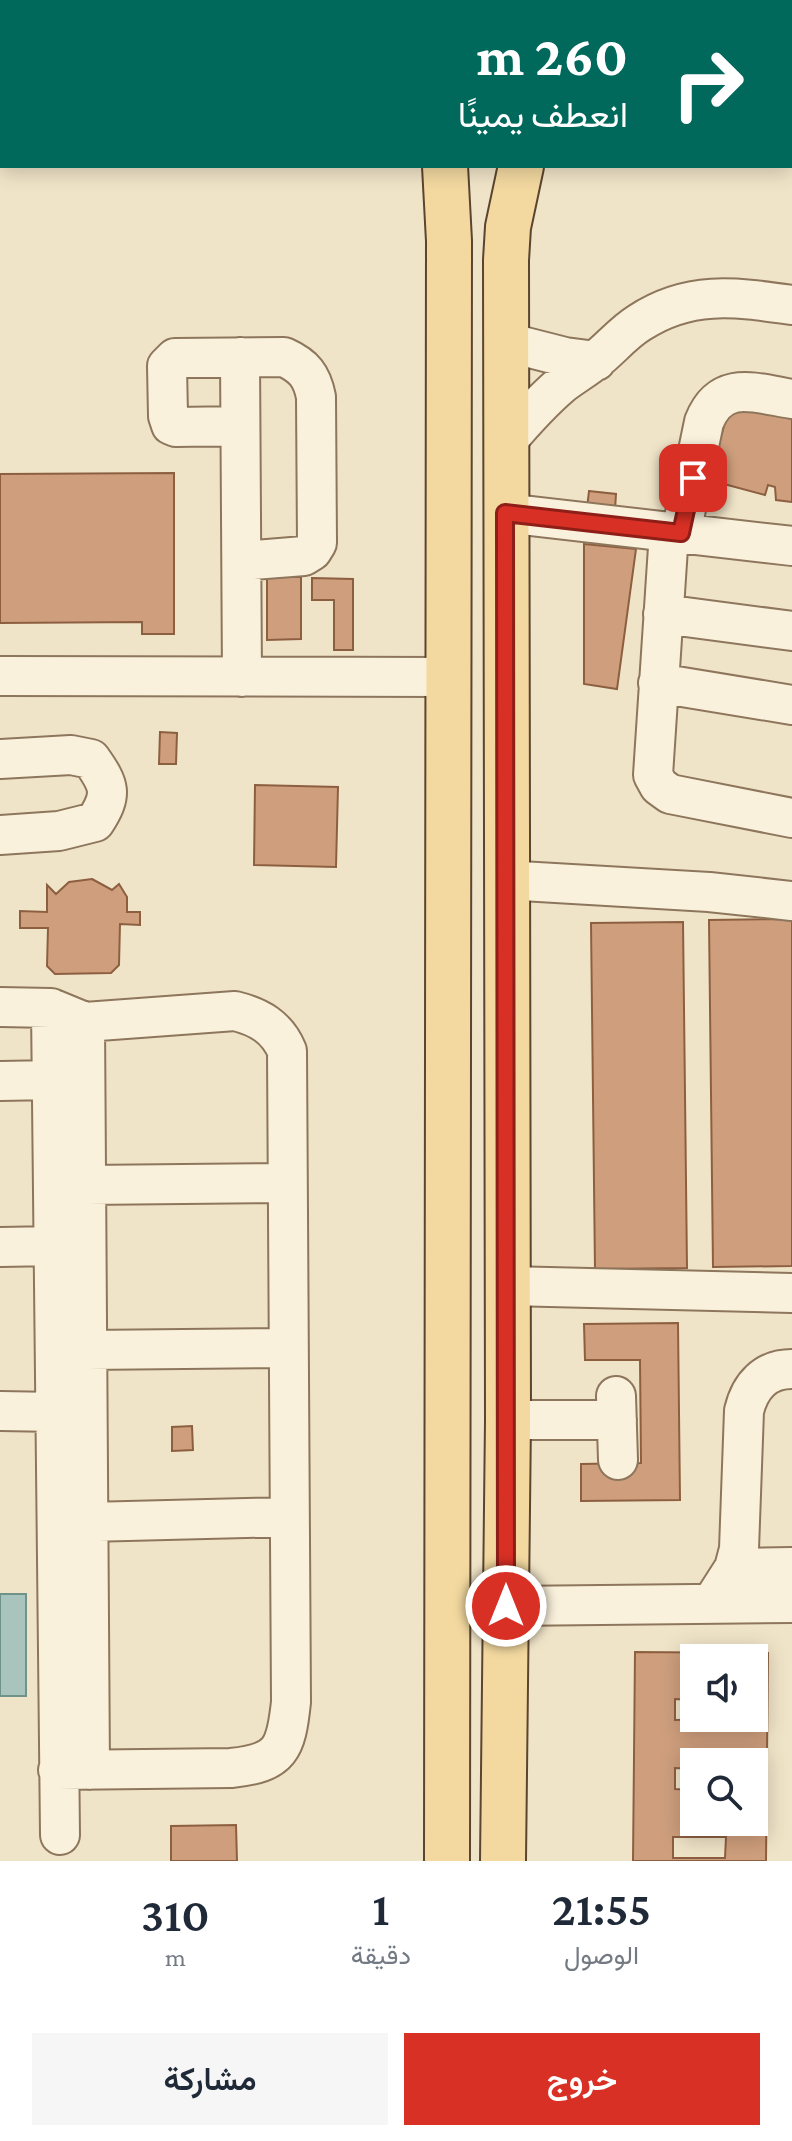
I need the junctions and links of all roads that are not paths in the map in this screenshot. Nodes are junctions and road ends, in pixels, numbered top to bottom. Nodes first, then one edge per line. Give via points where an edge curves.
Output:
1 (445, 168) edge
2 (521, 168) edge
3 (792, 305) edge
4 (506, 342) junction
5 (240, 357) junction
6 (596, 361) junction
7 (792, 399) edge
8 (240, 426) junction
9 (507, 441) junction
10 (505, 513) junction
11 (675, 533) junction
12 (792, 546) edge
13 (242, 561) junction
14 (663, 614) junction
15 (792, 631) edge
16 (0, 676) edge
17 (242, 677) junction
18 (448, 677) junction
19 (658, 683) junction
20 (792, 705) edge
21 (0, 759) edge
22 (792, 818) edge
23 (0, 835) edge
24 (505, 880) junction
25 (792, 901) edge
26 (0, 1007) edge
27 (68, 1015) junction
28 (52, 1080) junction
29 (0, 1081) edge
30 (287, 1183) junction
31 (86, 1185) junction
32 (54, 1246) junction
33 (0, 1247) edge
34 (508, 1286) junction
35 (792, 1293) edge
36 (287, 1348) junction
37 (87, 1350) junction
38 (792, 1369) edge
39 (0, 1411) edge
40 (56, 1412) junction
41 (508, 1420) junction
42 (618, 1460) dead end
43 (289, 1517) junction
44 (88, 1522) junction
45 (792, 1567) edge
46 (734, 1568) junction
47 (792, 1603) edge
48 (711, 1604) junction
49 (506, 1606) junction
50 (74, 1770) junction
51 (60, 1835) dead end
52 (446, 1857) edge
53 (503, 1861) edge

1 - 18 main road
2 - 4 main road via 508,227
3 - 6 street via 726,297 684,302 636,325
4 - 6 street
4 - 9 main road
5 - 8 street
5 - 8 street via 175,358 167,366 171,425
5 - 13 street via 284,357 296,363 314,384 317,412 317,543 304,556
6 - 9 street via 563,384
7 - 11 street via 735,392 710,408
8 - 13 street
9 - 10 main road
10 - 11 street
10 - 24 main road
11 - 12 street
11 - 14 street
13 - 17 street
14 - 15 street
14 - 19 street
16 - 17 street
17 - 18 street
18 - 52 main road
19 - 20 street
19 - 22 street via 652,762 659,786 670,794
21 - 23 street via 91,759 105,779 107,803 95,822 59,831
24 - 25 street
24 - 34 main road
26 - 27 street
27 - 28 street
27 - 30 street via 235,1011 256,1016 280,1034 287,1051
27 - 31 street
28 - 29 street
28 - 32 street
30 - 31 street
30 - 36 street
31 - 37 street
32 - 33 street
32 - 40 street
34 - 35 street
34 - 41 main road
36 - 37 street
36 - 43 street
37 - 44 street
38 - 46 street via 768,1374 748,1396 742,1530
39 - 40 street
40 - 50 street
41 - 42 street via 616,1408
41 - 49 main road
43 - 44 street
43 - 50 street via 291,1702 287,1733 273,1757 257,1766 231,1768
44 - 50 street
45 - 46 street
46 - 48 street
47 - 48 street
48 - 49 street
49 - 53 main road
50 - 51 street

